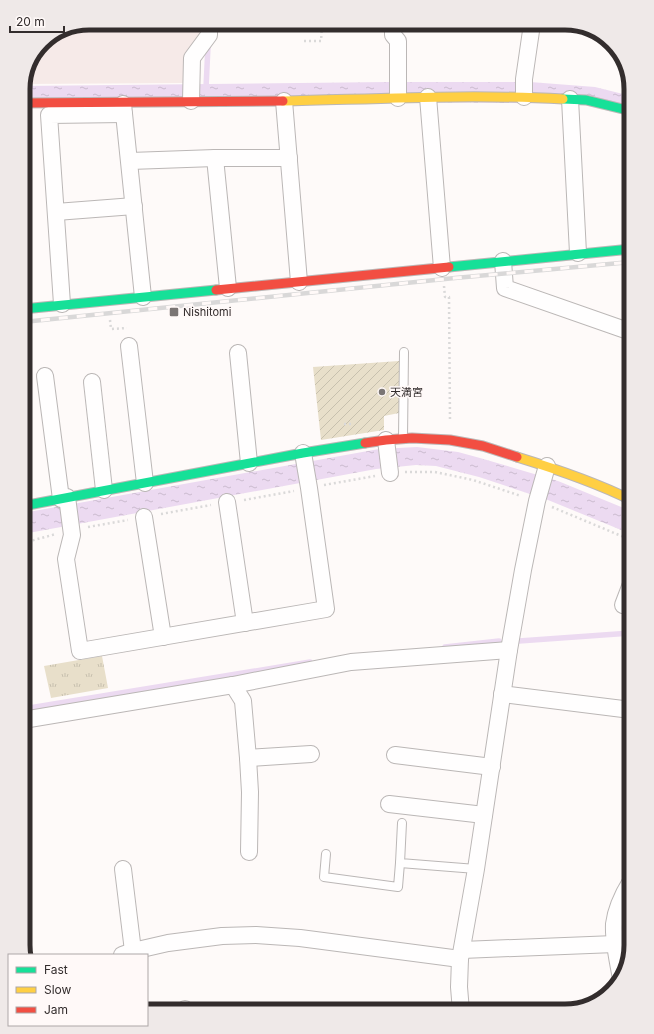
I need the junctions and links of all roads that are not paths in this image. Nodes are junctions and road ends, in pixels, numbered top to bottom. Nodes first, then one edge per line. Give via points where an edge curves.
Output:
1 (209, 30) edge
2 (394, 30) edge
3 (531, 30) edge
4 (524, 89) junction
5 (398, 91) junction
6 (191, 92) junction
7 (428, 97) junction
8 (570, 99) junction
9 (284, 101) junction
10 (30, 103) edge
11 (124, 108) junction
12 (624, 109) edge
13 (216, 158) junction
14 (289, 158) junction
15 (130, 161) junction
16 (134, 206) junction
17 (56, 212) junction
18 (624, 249) edge
19 (578, 253) junction
20 (503, 261) junction
21 (442, 268) junction
22 (299, 282) junction
23 (228, 288) junction
24 (143, 297) junction
25 (62, 304) junction
26 (30, 307) edge
27 (624, 330) edge
28 (129, 346) dead end
29 (238, 352) dead end
30 (404, 352) dead end
31 (45, 376) dead end
32 (92, 382) dead end
33 (403, 438) junction
34 (387, 443) junction
35 (303, 456) junction
36 (249, 463) junction
37 (389, 471) road end
38 (546, 471) junction
39 (145, 483) junction
40 (104, 490) junction
41 (624, 496) edge
42 (66, 500) junction
43 (227, 502) road end
44 (30, 503) edge
45 (144, 517) road end
46 (245, 623) junction
47 (163, 637) junction
48 (509, 650) junction
49 (233, 685) junction
50 (502, 694) junction
51 (624, 709) edge
52 (30, 719) edge
53 (311, 754) dead end
54 (395, 755) dead end
55 (248, 758) junction
56 (492, 768) junction
57 (389, 804) dead end
58 (484, 815) junction
59 (402, 823) dead end
60 (249, 852) dead end
61 (326, 854) dead end
62 (400, 863) junction
63 (123, 869) dead end
64 (476, 869) junction
65 (624, 892) edge
66 (615, 944) junction
67 (128, 953) edge
68 (461, 954) junction
69 (619, 967) edge
70 (461, 1004) edge

1 - 6 street via 209,35 192,58
2 - 5 street via 393,35 398,40
3 - 4 street
4 - 7 street
4 - 8 street
5 - 7 street
5 - 9 street
6 - 9 street
6 - 11 street
7 - 21 street
8 - 12 street via 586,100
8 - 19 street
9 - 14 street
10 - 11 street
11 - 15 street
11 - 17 street via 48,115
13 - 14 street
13 - 15 street
13 - 23 street
14 - 22 street
15 - 16 street
16 - 17 street
16 - 24 street
17 - 25 street
18 - 19 street
19 - 20 street
20 - 21 street
20 - 27 street via 505,288
21 - 22 street
22 - 23 street
23 - 24 street
24 - 25 street
25 - 26 street
28 - 39 street
29 - 36 street
30 - 33 lane
31 - 42 street
32 - 40 street
33 - 34 street
33 - 38 street via 450,440 483,446
34 - 35 street
34 - 37 street
35 - 36 street
35 - 46 street via 326,609
36 - 39 street
38 - 41 street via 611,490
38 - 48 street via 523,570
39 - 40 street
40 - 42 street
42 - 44 street
42 - 47 street via 72,535 66,559 80,651
43 - 46 street
45 - 47 street
46 - 47 street
48 - 49 street via 351,662
48 - 50 street
49 - 52 street
49 - 55 street via 243,701
50 - 51 street
50 - 56 street
53 - 55 street
54 - 56 street
55 - 60 street
56 - 58 street
57 - 58 street
58 - 64 street
59 - 62 lane
61 - 62 lane via 324,877 398,887
62 - 64 lane
63 - 67 street
64 - 68 street
65 - 66 street via 614,924
66 - 68 street
66 - 69 street
67 - 68 street via 168,943 222,936 256,935
68 - 70 street via 459,987

